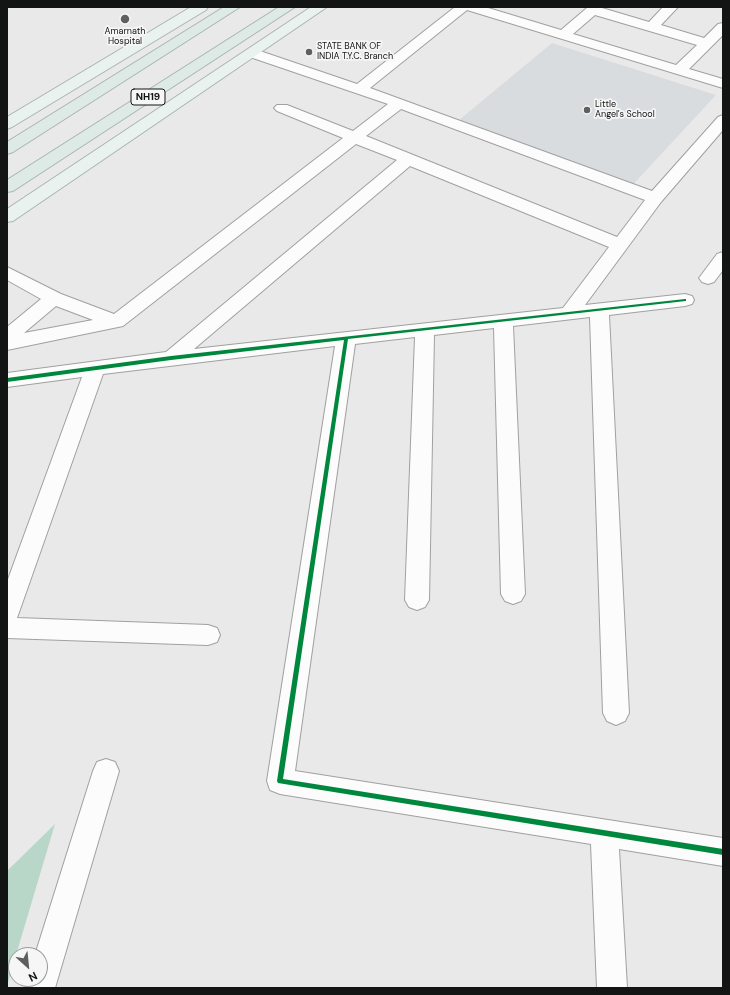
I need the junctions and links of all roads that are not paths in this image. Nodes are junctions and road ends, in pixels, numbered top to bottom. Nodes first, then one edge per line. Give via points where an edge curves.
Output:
1 (201, 7) edge
2 (233, 7) edge
3 (288, 7) edge
4 (320, 7) edge
5 (464, 7) edge
6 (471, 7) edge
7 (671, 7) edge
8 (595, 8) edge
9 (652, 27) junction
10 (723, 27) edge
11 (562, 35) junction
12 (707, 43) junction
13 (252, 53) junction
14 (679, 70) junction
15 (723, 84) edge
16 (359, 88) junction
17 (399, 103) junction
18 (282, 108) dead end
19 (723, 120) edge
20 (7, 124) edge
21 (354, 137) junction
22 (7, 149) edge
23 (408, 159) junction
24 (7, 187) edge
25 (655, 198) junction
26 (7, 217) edge
27 (620, 245) junction
28 (723, 258) edge
29 (7, 273) edge
30 (723, 274) edge
31 (54, 298) junction
32 (685, 300) dead end
33 (599, 309) junction
34 (570, 312) junction
35 (503, 320) junction
36 (116, 322) junction
37 (425, 329) junction
38 (7, 337) edge
39 (346, 338) junction
40 (7, 343) edge
41 (171, 358) junction
42 (95, 368) junction
43 (7, 380) edge
44 (513, 594) dead end
45 (417, 600) dead end
46 (7, 615) edge
47 (7, 628) edge
48 (208, 635) dead end
49 (616, 713) dead end
50 (106, 771) dead end
51 (604, 833) junction
52 (723, 852) edge
53 (40, 988) edge
54 (612, 988) edge

1 - 20 main road
2 - 22 highway, NH19
3 - 24 highway, NH19
4 - 13 main road
5 - 16 street
6 - 11 street
7 - 9 street
8 - 9 street
8 - 11 street
9 - 12 street
10 - 12 street
11 - 14 street
12 - 14 street
13 - 16 street
13 - 26 main road
14 - 15 street
16 - 17 street
17 - 21 street
17 - 25 street
18 - 21 street
19 - 25 street
21 - 23 street
21 - 36 street
23 - 27 street
23 - 41 street
25 - 27 street
27 - 34 street
28 - 30 street via 708,278
29 - 31 street
31 - 36 street
31 - 38 street
32 - 33 street
33 - 34 street
33 - 49 street
34 - 35 street
35 - 37 street
35 - 44 street
36 - 40 street
37 - 39 street
37 - 45 street
39 - 41 street
39 - 51 street via 280,781
41 - 42 street
42 - 43 street
42 - 46 street
47 - 48 street
50 - 53 street
51 - 52 street
51 - 54 street

